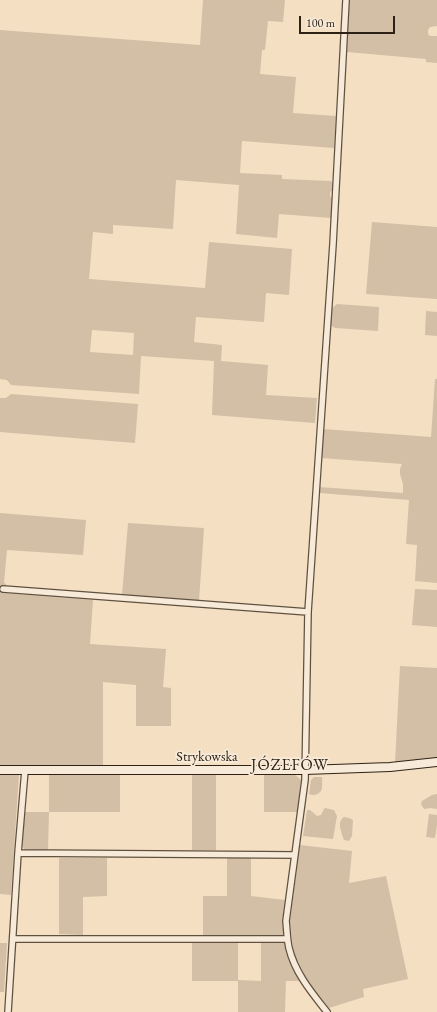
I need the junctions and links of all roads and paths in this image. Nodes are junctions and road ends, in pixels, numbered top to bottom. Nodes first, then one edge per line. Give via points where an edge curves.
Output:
1 (346, 0) edge
2 (3, 590) dead end
3 (308, 612) junction
4 (437, 762) edge
5 (0, 770) edge
6 (25, 770) junction
7 (305, 770) junction
8 (18, 853) junction
9 (295, 855) junction
10 (13, 939) junction
11 (287, 939) junction
12 (8, 1012) edge
13 (327, 1012) edge

1 - 3 street via 333,244
2 - 3 street
3 - 7 street
4 - 7 street, Strykowska via 390,767
5 - 6 street, Strykowska
6 - 7 street, Strykowska
6 - 8 street
7 - 9 street
8 - 9 street
8 - 10 street
9 - 11 street via 288,897
10 - 11 street
10 - 12 street
11 - 13 street via 292,958 301,975

